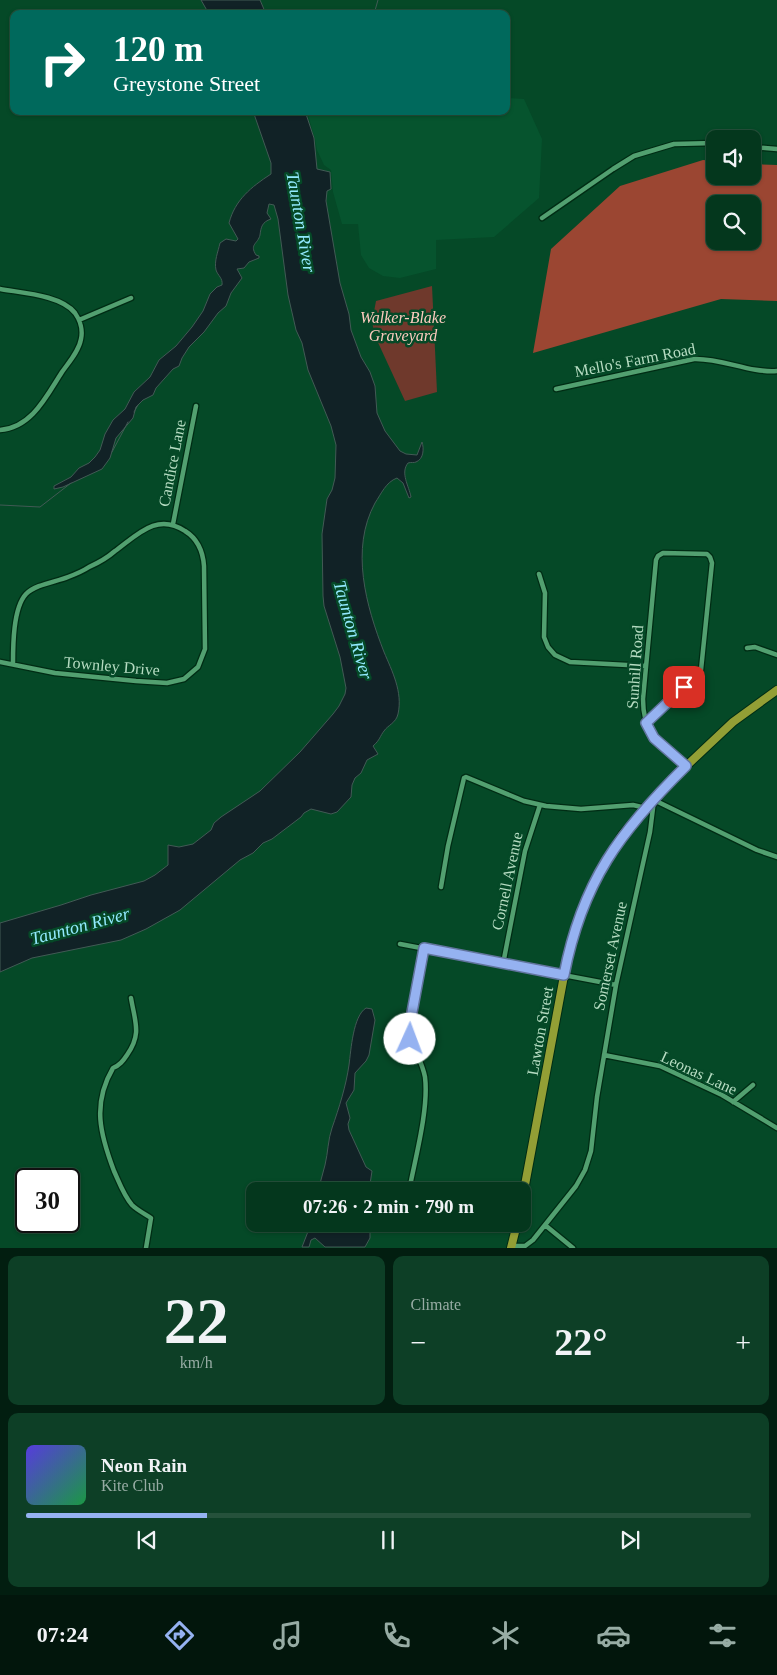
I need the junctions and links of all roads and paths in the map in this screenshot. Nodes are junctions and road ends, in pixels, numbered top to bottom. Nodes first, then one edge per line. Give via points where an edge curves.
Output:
1 (706, 143) edge
2 (761, 147) edge
3 (777, 149) edge
4 (542, 218) dead end
5 (0, 289) edge
6 (131, 298) dead end
7 (79, 320) junction
8 (777, 370) edge
9 (556, 390) dead end
10 (196, 406) dead end
11 (0, 430) edge
12 (173, 524) junction
13 (539, 574) dead end
14 (747, 648) dead end
15 (777, 655) edge
16 (0, 662) edge
17 (13, 664) junction
18 (646, 666) junction
19 (777, 690) edge
20 (646, 723) junction
21 (686, 766) junction
22 (654, 800) junction
23 (540, 805) junction
24 (646, 808) junction
25 (777, 857) edge
26 (442, 887) dead end
27 (400, 944) dead end
28 (424, 948) junction
29 (503, 964) junction
30 (564, 975) junction
31 (616, 985) junction
32 (131, 998) dead end
33 (604, 1055) junction
34 (753, 1085) dead end
35 (733, 1102) junction
36 (777, 1128) edge
37 (411, 1182) edge
38 (526, 1182) edge
39 (545, 1225) junction
40 (515, 1232) edge
41 (511, 1247) edge
42 (146, 1248) edge
43 (573, 1248) edge

1 - 4 street via 674,144 634,156
2 - 3 street
5 - 7 street via 60,301
6 - 7 street
7 - 11 street via 82,333 78,347 42,403 25,420
8 - 9 street, Mello's Farm Road via 759,370 694,358
10 - 12 street, Candice Lane
12 - 17 street via 147,528 95,565 27,594 18,611
12 - 17 street, Townley Drive via 194,537 202,553 205,649 194,671 184,679 167,683 55,673
13 - 18 street via 545,592 544,637 555,655 570,662
14 - 15 street via 756,647
16 - 17 street, Townley Drive
18 - 20 street, Sunhill Road via 643,699
18 - 20 street, Sunhill Road via 659,554 704,554 710,557 712,563 700,670
19 - 21 main road via 733,722
20 - 21 street, Sunhill Road via 654,738
21 - 22 main road
22 - 24 main road, Lawton Street
22 - 25 street
22 - 31 street, Somerset Avenue via 650,832
23 - 24 street via 581,809 633,804
23 - 26 street via 464,778 446,852
23 - 29 street, Cornell Avenue via 525,851
24 - 30 main road, Lawton Street via 614,847 596,878 577,922
27 - 28 street
28 - 29 street
28 - 37 street via 409,1030 426,1090
29 - 30 street
30 - 31 street
30 - 38 main road, Lawton Street
31 - 33 street, Somerset Avenue
32 - 42 street via 136,1044 108,1076 100,1116 106,1147 119,1182 132,1204 151,1218
33 - 35 street, Leonas Lane via 660,1066
33 - 39 street, Somerset Avenue via 588,1161 573,1190
34 - 35 street
35 - 36 street, Leonas Lane
39 - 41 street, Somerset Avenue via 529,1244
39 - 43 street
40 - 41 main road

